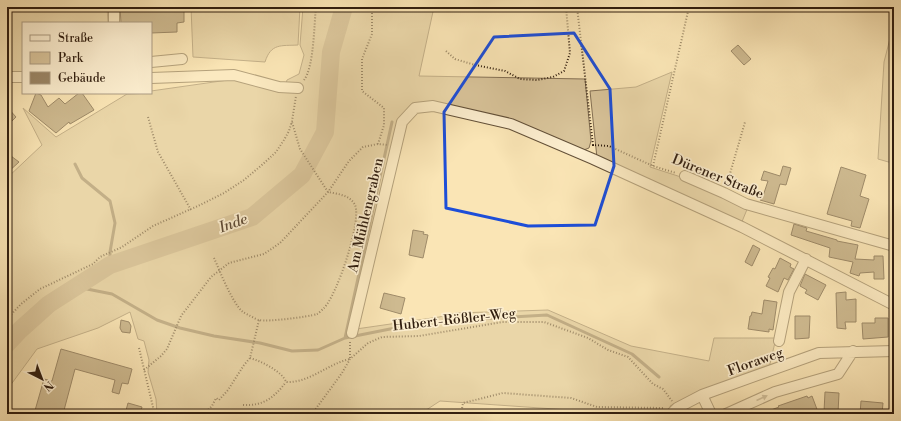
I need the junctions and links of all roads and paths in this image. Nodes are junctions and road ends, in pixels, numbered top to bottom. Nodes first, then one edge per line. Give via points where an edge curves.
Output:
1 (114, 7) edge
2 (316, 7) edge
3 (372, 7) edge
4 (566, 7) edge
5 (577, 7) edge
6 (689, 7) edge
7 (114, 22) edge
8 (446, 51) dead end
9 (182, 59) dead end
10 (152, 62) edge
11 (7, 77) edge
12 (22, 77) edge
13 (152, 78) edge
14 (298, 88) junction
15 (148, 117) dead end
16 (292, 121) junction
17 (745, 122) dead end
18 (378, 144) junction
19 (382, 144) dead end
20 (593, 146) junction
21 (593, 159) junction
22 (653, 166) junction
23 (685, 176) joint
24 (328, 192) junction
25 (724, 193) junction
26 (191, 210) junction
27 (894, 246) edge
28 (214, 258) dead end
29 (806, 260) junction
30 (219, 270) junction
31 (894, 305) edge
32 (7, 320) edge
33 (259, 320) junction
34 (351, 337) joint
35 (779, 341) dead end
36 (139, 348) dead end
37 (853, 351) junction
38 (894, 351) edge
39 (250, 358) junction
40 (350, 359) junction
41 (144, 370) junction
42 (286, 382) junction
43 (702, 395) junction
44 (243, 405) dead end
45 (674, 411) edge
46 (154, 414) edge
47 (204, 414) edge
48 (312, 414) edge
49 (461, 414) edge
50 (711, 414) edge
51 (726, 414) edge

1 - 7 street
2 - 14 path via 310,65 306,78
3 - 18 path via 372,34 362,59 362,91 384,108 384,125
4 - 8 path via 570,54 564,71 553,77 537,80 520,79 505,71 455,60
5 - 20 path
6 - 22 path
9 - 10 street
11 - 12 street
13 - 14 street via 234,75 279,87
14 - 16 path
15 - 26 path via 158,152
16 - 24 path via 300,149
16 - 26 path via 289,132 276,152 263,164 224,193
17 - 25 path
18 - 19 path
18 - 24 path via 363,147 349,161
20 - 21 path
20 - 22 path, Dürener Straße via 609,146
21 - 29 street via 742,227
21 - 34 street, Am Mühlengraben via 511,124 433,106 415,108 402,122
22 - 23 path, Dürener Straße
23 - 25 street, Dürener Straße
24 - 30 path via 280,243 264,254 229,263
24 - 33 path via 350,198 357,212 342,275 325,307 317,314
25 - 27 street, Dürener Straße via 746,204
26 - 32 path via 153,226 93,264 40,289 21,304
28 - 30 path
29 - 31 street
29 - 35 street via 789,292
30 - 33 path via 242,311
30 - 41 path via 192,300 178,322 167,349
33 - 39 path
34 - 40 path
36 - 41 path
37 - 38 street, Floraweg
37 - 43 street, Floraweg via 819,353
51 -> 37 street via 775,392 838,374
39 - 42 path via 259,360 284,376
39 - 47 path via 228,390 219,400 216,398
40 - 42 path via 337,362 296,382
40 - 45 path, Hubert-Rößler-Weg via 368,343 382,336 419,336 502,322 544,322 588,338 608,350 628,357 653,384 662,389
40 - 48 path, Hubert-Rößler-Weg
41 - 46 path
42 - 44 path via 271,398
43 - 45 street, Floraweg
43 - 50 street
45 - 49 path via 597,407 571,398 503,393 463,403

